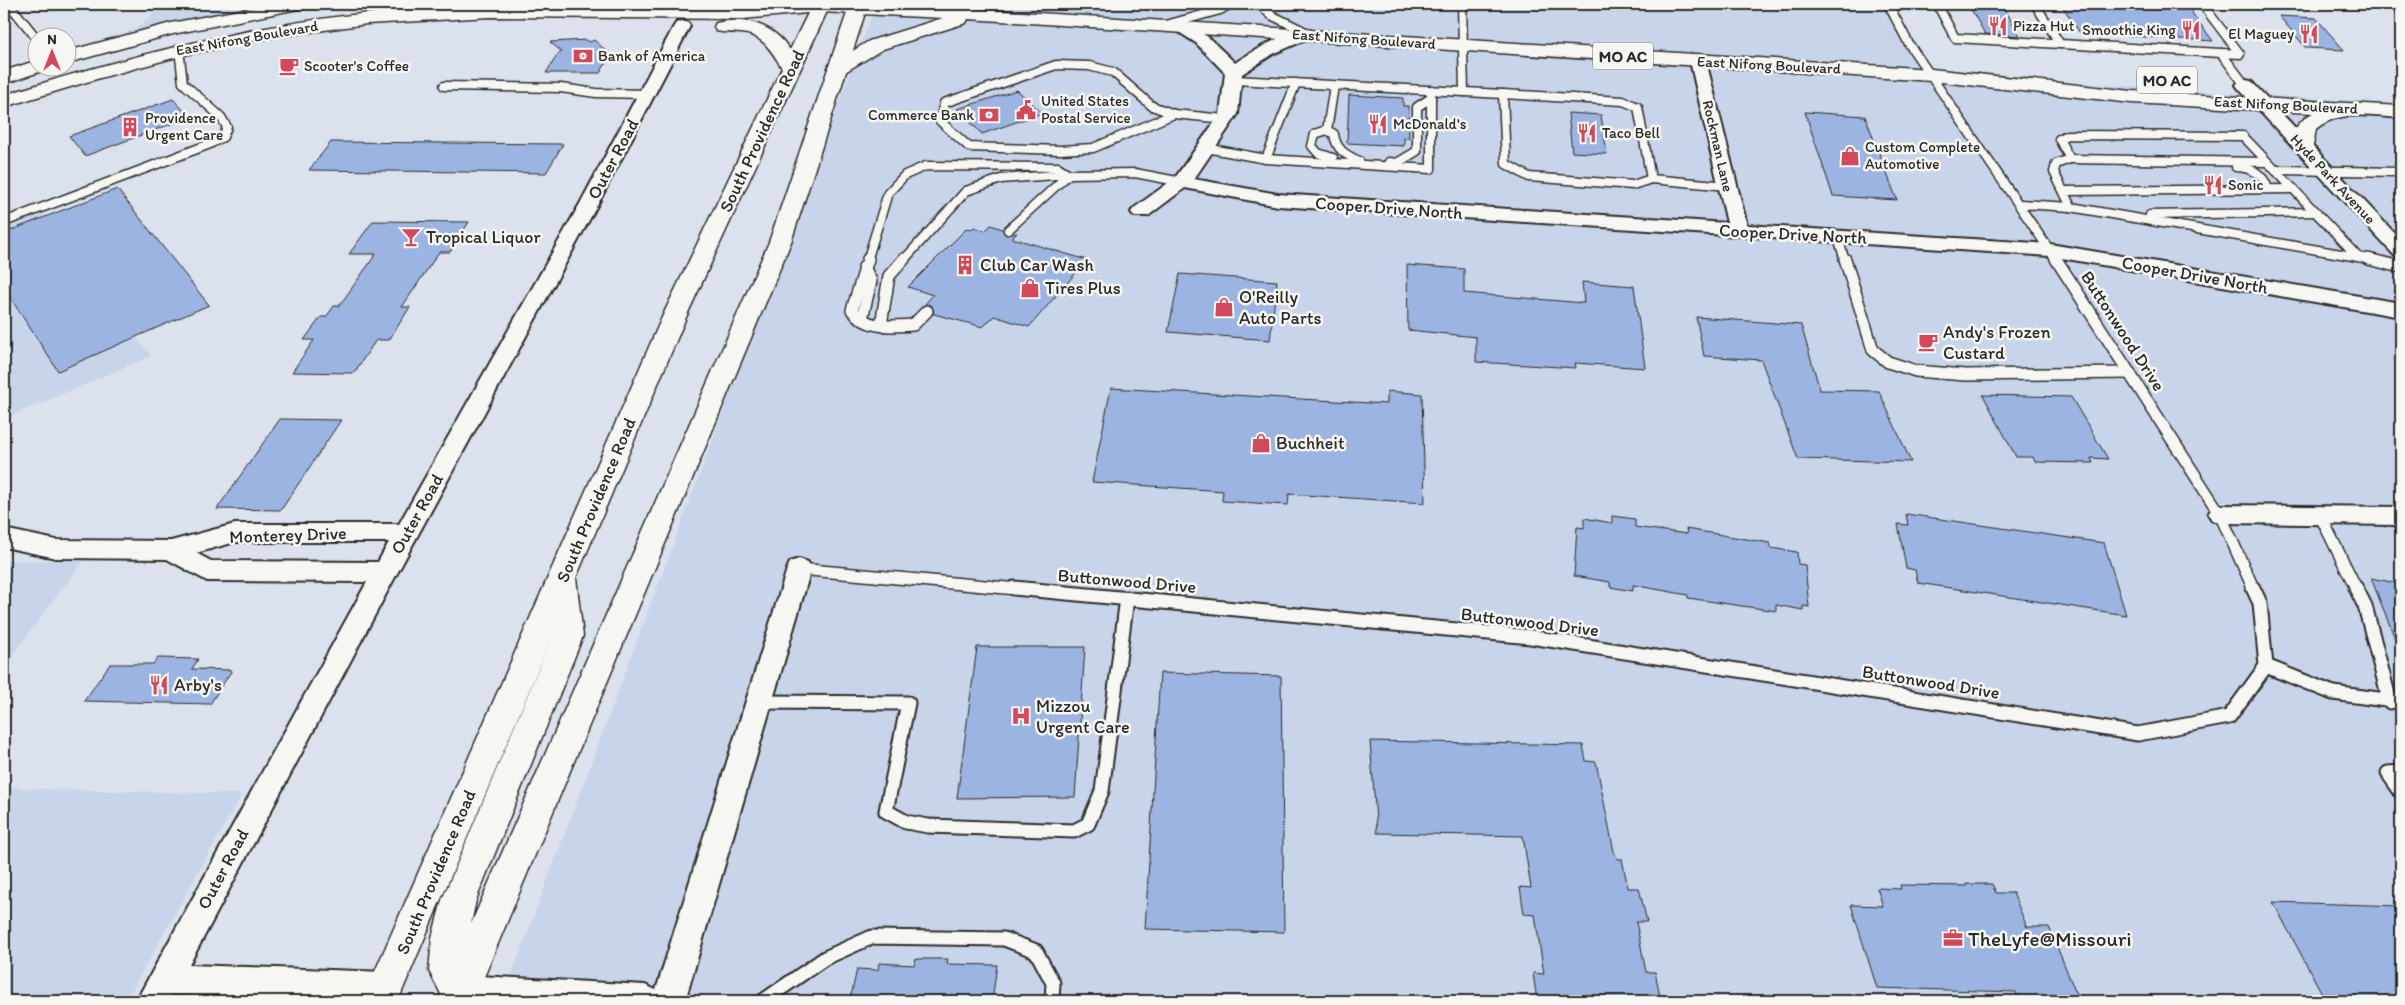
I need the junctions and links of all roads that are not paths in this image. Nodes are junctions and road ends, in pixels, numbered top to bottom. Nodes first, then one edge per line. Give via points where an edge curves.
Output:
1 (10, 4) edge
2 (294, 4) edge
3 (367, 4) edge
4 (951, 4) edge
5 (1230, 4) edge
6 (1259, 4) edge
7 (1462, 4) edge
8 (1888, 4) edge
9 (1937, 4) edge
10 (2035, 4) edge
11 (2202, 4) edge
12 (2392, 4) edge
13 (805, 5) edge
14 (859, 6) edge
15 (444, 8) edge
16 (561, 11) junction
17 (2401, 11) edge
18 (974, 14) junction
19 (682, 26) junction
20 (1173, 26) junction
21 (29, 28) edge
22 (278, 30) junction
23 (1309, 35) junction
24 (2060, 44) junction
25 (1462, 46) junction
26 (179, 50) junction
27 (2221, 53) junction
28 (78, 54) edge
29 (1698, 61) junction
30 (791, 67) junction
31 (838, 68) junction
32 (28, 70) edge
33 (1932, 75) junction
34 (1235, 76) junction
35 (4, 78) edge
36 (40, 78) edge
37 (1296, 83) junction
38 (2245, 85) junction
39 (444, 86) dead end
40 (1334, 86) junction
41 (4, 91) edge
42 (1464, 92) junction
43 (648, 94) junction
44 (1431, 94) junction
45 (1503, 94) junction
46 (2401, 95) edge
47 (4, 101) edge
48 (2264, 103) junction
49 (2355, 109) junction
50 (2401, 112) edge
51 (1174, 114) junction
52 (1226, 119) junction
53 (1327, 130) junction
54 (2303, 146) junction
55 (1206, 148) junction
56 (1266, 159) junction
57 (2070, 159) junction
58 (2115, 160) junction
59 (1359, 161) junction
60 (2266, 162) junction
61 (2276, 170) junction
62 (2326, 172) junction
63 (2401, 172) edge
64 (1069, 174) junction
65 (1651, 179) junction
66 (1182, 182) junction
67 (1728, 186) junction
68 (2268, 189) junction
69 (2294, 189) junction
70 (2064, 191) junction
71 (2020, 204) junction
72 (2071, 207) junction
73 (1141, 212) dead end
74 (2316, 212) junction
75 (2126, 215) junction
76 (4, 222) edge
77 (1008, 230) dead end
78 (1738, 231) junction
79 (1838, 237) junction
80 (2050, 250) junction
81 (2401, 251) edge
82 (2358, 257) junction
83 (2401, 267) edge
84 (2401, 310) edge
85 (927, 311) dead end
86 (881, 325) junction
87 (2130, 373) junction
88 (2220, 514) junction
89 (2320, 515) junction
90 (2401, 516) edge
91 (406, 533) junction
92 (4, 538) edge
93 (171, 550) junction
94 (799, 569) joint
95 (385, 572) junction
96 (562, 577) junction
97 (1127, 598) junction
98 (2266, 666) junction
99 (759, 702) junction
100 (2396, 702) edge
101 (2401, 772) edge
102 (2401, 792) edge
103 (158, 990) edge
104 (458, 996) edge
105 (390, 997) edge
106 (645, 1001) edge
107 (669, 1001) edge
108 (763, 1001) edge
109 (1052, 1001) edge

1 - 21 lane
2 - 26 main road via 257,21 192,37
2 - 28 main road, East Nifong Boulevard via 171,29
3 - 22 main road via 323,13
4 - 18 main road
5 - 20 lane
6 - 23 lane via 1271,15
7 - 25 lane
8 - 33 lane, Buttonwood Drive via 1909,44
9 - 24 lane via 1955,38
10 - 24 lane
11 - 27 lane via 2240,54
12 - 17 lane
13 - 14 main road, East Nifong Boulevard / MO AC
13 - 16 main road, East Nifong Boulevard via 748,13
13 - 30 main road, South Providence Road
14 - 18 main road, East Nifong Boulevard / MO AC
14 - 31 main road
15 - 16 main road, East Nifong Boulevard
15 - 22 main road, East Nifong Boulevard
16 - 19 main road via 605,25
18 - 20 main road, East Nifong Boulevard / MO AC
18 - 31 main road via 876,45
19 - 30 main road via 752,27 769,35
19 - 43 street, Outer Road
20 - 23 main road, East Nifong Boulevard / MO AC
20 - 34 street via 1219,54
22 - 26 main road, East Nifong Boulevard
23 - 25 main road, East Nifong Boulevard / MO AC
23 - 34 street via 1253,57
24 - 27 lane
25 - 29 main road, East Nifong Boulevard / MO AC
25 - 42 lane
26 - 47 main road, East Nifong Boulevard via 70,79
26 - 76 lane via 183,84 221,117 227,127 223,137
27 - 38 lane
29 - 33 main road, East Nifong Boulevard / MO AC
29 - 67 street, Rockman Lane
30 - 96 main road, South Providence Road via 675,315
31 - 104 main road via 780,242
32 - 35 main road
33 - 38 main road, East Nifong Boulevard / MO AC via 2020,72
33 - 48 main road, East Nifong Boulevard / MO AC via 2132,97
33 - 71 lane, Buttonwood Drive
34 - 37 lane
34 - 52 street
36 - 41 main road
37 - 40 lane
37 - 56 lane
38 - 46 main road, East Nifong Boulevard / MO AC
38 - 48 street, Hyde Park Avenue
39 - 43 lane via 561,88 596,93
40 - 44 lane
40 - 53 lane
42 - 44 lane
42 - 45 lane
43 - 91 street, Outer Road
44 - 56 lane via 1431,170
44 - 59 lane via 1417,107 1417,151 1397,162
45 - 65 lane via 1622,101 1638,107
45 - 65 lane via 1506,164 1529,177 1633,186
48 - 49 main road, East Nifong Boulevard / MO AC
48 - 54 street, Hyde Park Avenue
49 - 50 main road, East Nifong Boulevard / MO AC
49 - 54 main road via 2314,121 2302,134
51 - 51 lane via 1152,106 1113,72 1090,66 1056,65 944,104 940,121 969,147 1060,150 1093,148
51 - 52 lane
52 - 55 street
53 - 59 lane via 1334,134 1334,145 1340,152
53 - 59 lane via 1315,134 1312,146 1318,154
54 - 62 street, Hyde Park Avenue
55 - 56 lane
55 - 66 street
57 - 58 lane
57 - 60 lane via 2059,139 2066,135 2243,136
57 - 70 lane via 2056,164 2054,172
58 - 60 lane
58 - 68 lane via 2132,166 2243,167 2264,177
60 - 61 lane
61 - 62 lane
61 - 69 lane
62 - 63 lane
62 - 81 street, Hyde Park Avenue
64 - 66 lane via 1135,173
64 - 77 lane
64 - 86 lane via 1001,179 966,191 889,276
64 - 86 lane via 1058,167 926,166 905,175 888,193 864,267 871,281 862,319
65 - 67 lane
66 - 73 street
66 - 78 street, Cooper Drive North via 1278,200
67 - 78 street, Rockman Lane
68 - 69 lane
68 - 70 lane
69 - 74 lane
70 - 72 lane
71 - 72 lane
71 - 80 lane, Buttonwood Drive
72 - 75 lane
74 - 75 lane
74 - 82 lane
75 - 82 lane
78 - 79 street, Cooper Drive North
79 - 80 street, Cooper Drive North
79 - 87 lane via 1873,350 1888,362 1916,371 1965,375
80 - 84 street, Cooper Drive North
80 - 87 lane, Buttonwood Drive
82 - 83 lane
85 - 86 lane via 913,324
87 - 88 lane, Buttonwood Drive
88 - 89 street
88 - 98 lane, Buttonwood Drive via 2260,603
89 - 90 street
89 - 100 lane via 2366,606
91 - 93 street, Monterey Drive via 235,533
91 - 95 street, Outer Road
92 - 93 street, Monterey Drive via 56,549
93 - 95 street, Monterey Drive via 207,571
94 - 97 lane, Buttonwood Drive
94 - 99 street
95 - 103 street, Outer Road
96 - 104 main road via 568,636 459,900 446,971
96 - 105 main road, South Providence Road
97 - 98 lane, Buttonwood Drive via 1531,637 2138,734 2229,717
97 - 99 lane via 1102,791 1088,824 1074,831 909,824 886,811 908,703
98 - 100 lane via 2333,693
99 - 107 street
101 - 102 lane via 2388,773
103 - 105 street
104 - 106 street
108 - 109 lane via 825,958 872,937 1004,939 1036,951 1053,983

